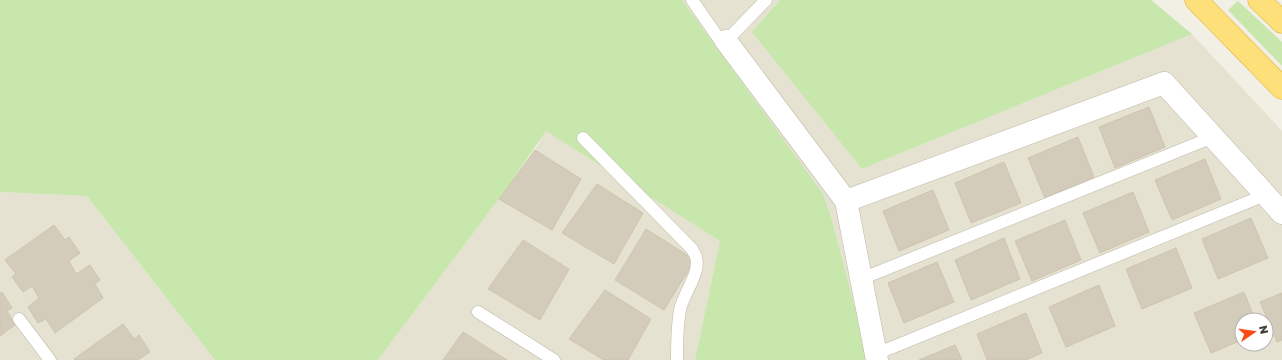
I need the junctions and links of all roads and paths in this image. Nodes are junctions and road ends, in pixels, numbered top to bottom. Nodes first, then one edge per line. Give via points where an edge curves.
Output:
1 (692, 0) edge
2 (766, 0) edge
3 (1196, 0) edge
4 (1259, 0) edge
5 (1282, 22) edge
6 (725, 43) junction
7 (1282, 88) edge
8 (1213, 137) junction
9 (583, 138) dead end
10 (1265, 195) junction
11 (846, 201) junction
12 (1282, 213) edge
13 (861, 279) junction
14 (478, 312) dead end
15 (19, 319) dead end
16 (877, 357) edge
17 (50, 360) edge
18 (554, 360) edge
19 (677, 360) edge

1 - 6 lane
2 - 6 lane
3 - 7 highway
4 - 5 highway
6 - 11 street
8 - 10 street
8 - 11 street via 1164,83
8 - 13 lane
9 - 19 lane via 692,249 696,257 694,278 680,310
10 - 12 street
10 - 16 lane
11 - 13 street
13 - 16 street
14 - 18 lane
15 - 17 lane

